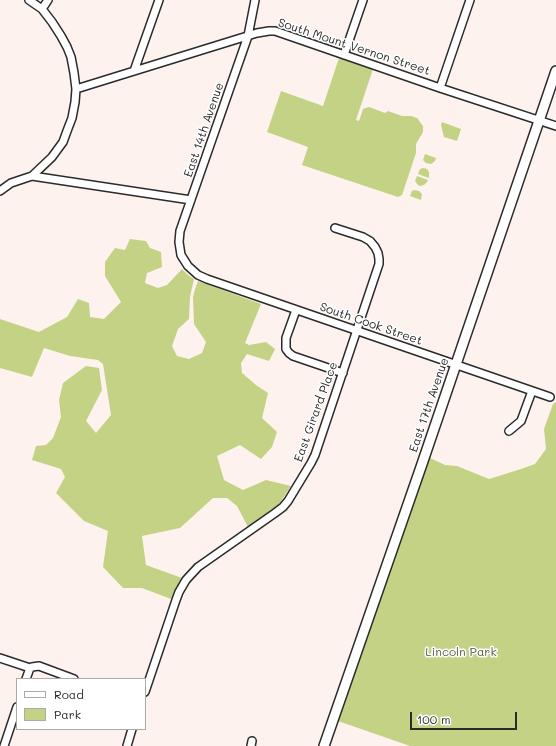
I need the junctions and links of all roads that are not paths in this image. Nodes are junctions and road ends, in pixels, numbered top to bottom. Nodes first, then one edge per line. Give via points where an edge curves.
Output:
1 (29, 0) edge
2 (48, 0) edge
3 (158, 0) edge
4 (255, 0) edge
5 (363, 0) edge
6 (470, 0) edge
7 (42, 10) junction
8 (248, 36) junction
9 (344, 55) junction
10 (134, 71) junction
11 (556, 71) edge
12 (440, 88) junction
13 (76, 89) junction
14 (539, 120) junction
15 (556, 126) edge
16 (32, 176) junction
17 (0, 191) edge
18 (191, 200) junction
19 (335, 228) dead end
20 (188, 266) joint
21 (296, 310) junction
22 (356, 331) junction
23 (455, 365) junction
24 (343, 373) junction
25 (532, 391) junction
26 (550, 397) dead end
27 (509, 431) dead end
28 (0, 658) edge
29 (30, 668) junction
30 (26, 678) edge
31 (71, 678) edge
32 (146, 689) edge
33 (16, 710) edge
34 (132, 730) edge
35 (4, 746) edge
36 (127, 746) edge
37 (324, 746) edge

1 - 7 street
2 - 7 street
3 - 10 street
4 - 8 street, East 14th Avenue
5 - 9 street
6 - 12 street
7 - 13 street via 67,47
8 - 9 street, South Mount Vernon Street via 263,31 275,31
8 - 10 street, South Mount Vernon Street
8 - 18 street, East 14th Avenue
9 - 12 street, South Mount Vernon Street
10 - 13 street, South Mount Vernon Street
11 - 14 street, East 17th Avenue
12 - 14 street, South Mount Vernon Street
13 - 16 street via 72,118 62,142
14 - 15 street, South Mount Vernon Street
14 - 23 street, East 17th Avenue
16 - 17 street via 11,183
16 - 18 street
18 - 20 street, East 14th Avenue via 180,230 179,242 181,255
19 - 22 street, East Girard Place via 370,241 379,259
20 - 21 street, South Cook Street via 207,279
21 - 22 street, South Cook Street
21 - 24 street via 286,338 286,349 293,356
22 - 23 street, South Cook Street
22 - 24 street, East Girard Place
23 - 25 street, South Cook Street
23 - 37 street, East 17th Avenue
24 - 32 street, East Girard Place via 315,455 288,501 198,567 186,580 179,592
25 - 26 street, South Cook Street
25 - 27 street via 521,421
28 - 29 street
29 - 30 street
29 - 31 street via 39,666
33 - 35 street
34 - 36 street

